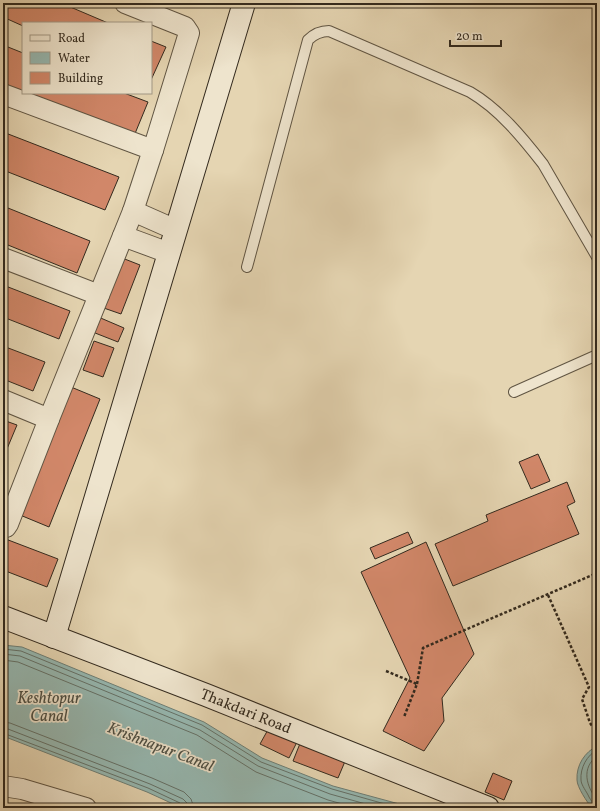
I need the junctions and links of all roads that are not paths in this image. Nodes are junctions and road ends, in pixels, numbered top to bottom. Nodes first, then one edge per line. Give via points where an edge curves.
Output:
1 (125, 3) edge
2 (244, 3) edge
3 (3, 94) edge
4 (153, 150) junction
5 (133, 211) junction
6 (176, 230) junction
7 (123, 236) junction
8 (169, 252) junction
9 (597, 257) edge
10 (3, 258) edge
11 (247, 267) dead end
12 (98, 296) junction
13 (597, 355) edge
14 (514, 392) dead end
15 (3, 400) edge
16 (49, 419) junction
17 (3, 526) edge
18 (3, 616) edge
19 (54, 637) junction
20 (3, 786) edge
21 (86, 808) edge
22 (488, 808) edge

1 - 4 street via 185,27 189,33
2 - 6 street
3 - 4 street
4 - 5 street
5 - 6 street
5 - 7 street
6 - 8 street
7 - 8 street
7 - 12 street
8 - 19 street
9 - 11 lane via 543,164 499,114 481,99 329,31 322,31 308,40
10 - 12 street
12 - 16 street
13 - 14 lane
15 - 16 street
16 - 17 street via 8,524 6,527
18 - 19 street, Thakdari Road
19 - 22 street, Thakdari Road via 206,694
20 - 21 street

